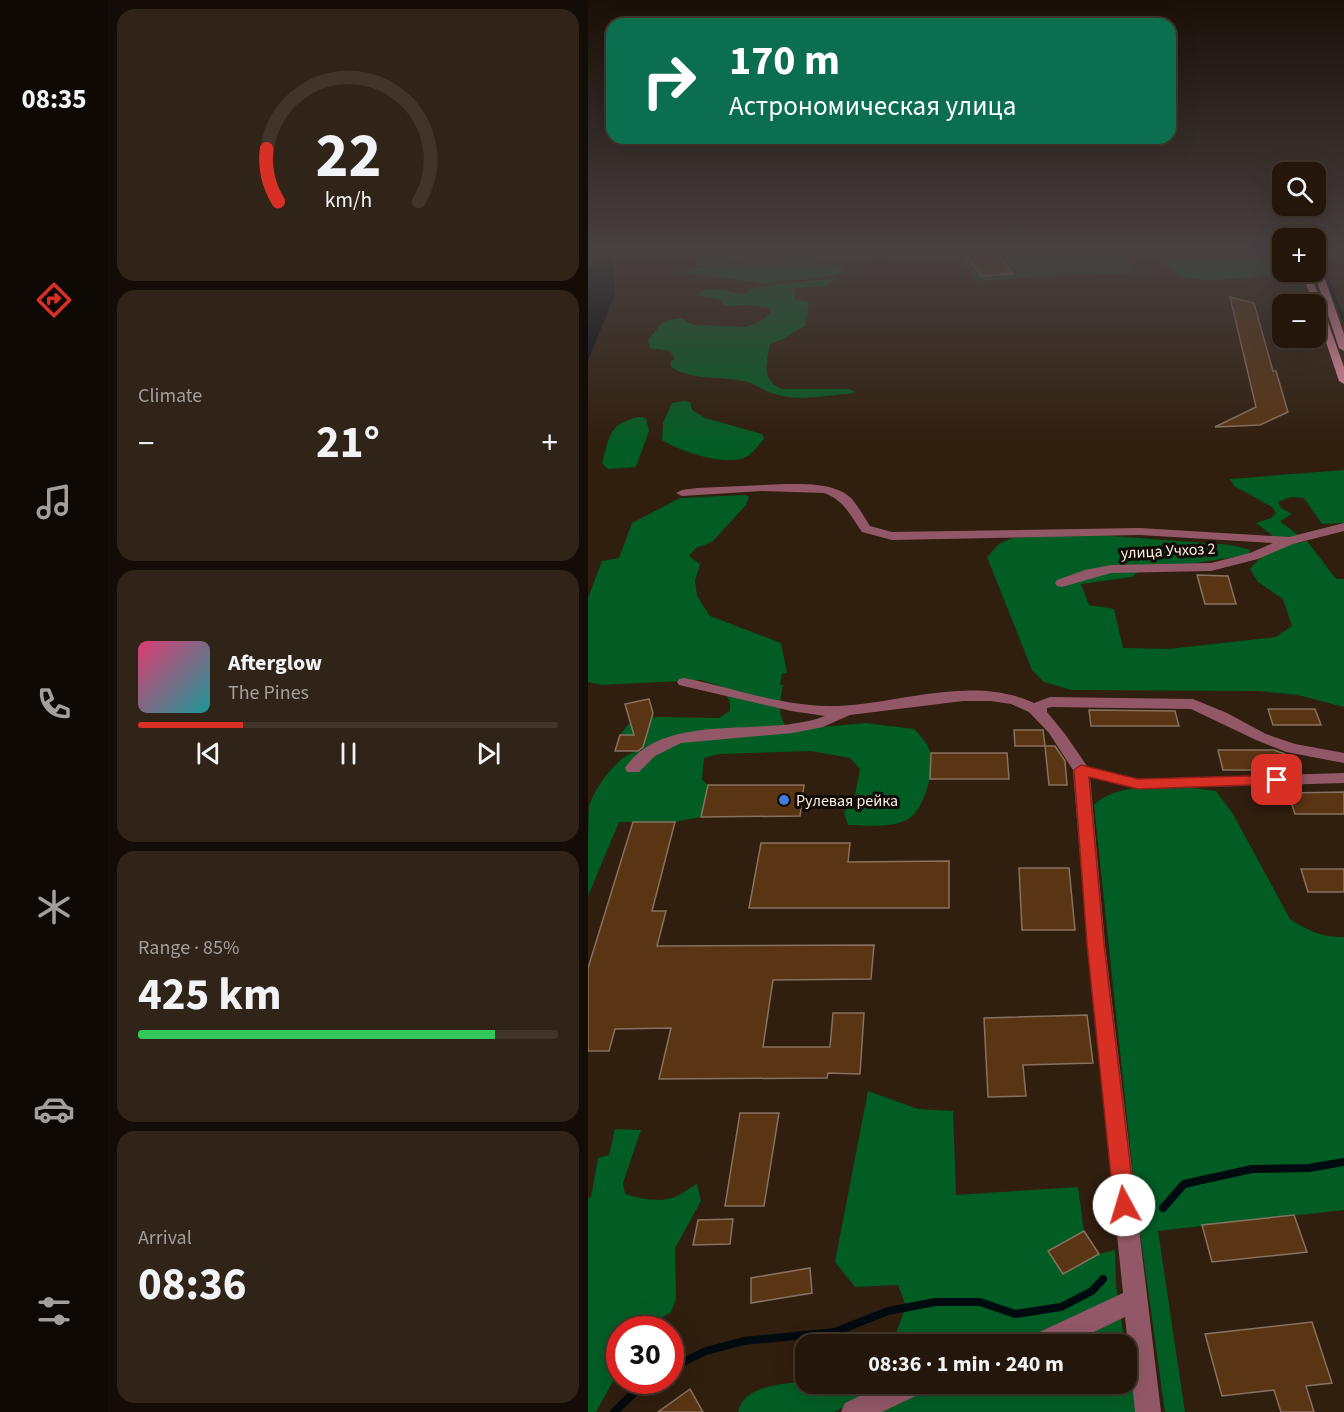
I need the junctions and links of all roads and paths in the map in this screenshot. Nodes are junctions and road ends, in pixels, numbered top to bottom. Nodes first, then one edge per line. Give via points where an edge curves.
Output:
1 (1322, 317) edge
2 (1334, 317) edge
3 (1344, 348) edge
4 (1344, 381) edge
5 (682, 493) dead end
6 (1344, 527) edge
7 (1289, 541) junction
8 (1062, 583) dead end
9 (684, 682) dead end
10 (849, 712) junction
11 (1039, 714) junction
12 (1344, 758) edge
13 (633, 768) dead end
14 (1081, 770) junction
15 (1344, 778) edge
16 (1135, 1300) junction
17 (1063, 1334) edge
18 (892, 1394) edge
19 (854, 1412) edge
20 (1148, 1412) edge

1 - 4 main road
2 - 3 main road
5 - 7 street via 813,488 845,500 856,510 866,529 892,536 1082,530
6 - 7 street, улица Учхоз 2
7 - 8 street, улица Учхоз 2 via 1254,556 1211,567 1111,569
9 - 10 street via 823,711
10 - 11 street via 947,698 996,696 1012,699
10 - 13 street via 818,724 678,738 648,752
11 - 12 street via 1039,706 1050,702 1192,704 1261,737 1292,748
11 - 14 street
14 - 15 street via 1138,784
14 - 16 street
16 - 17 street
16 - 20 street
18 - 19 street

